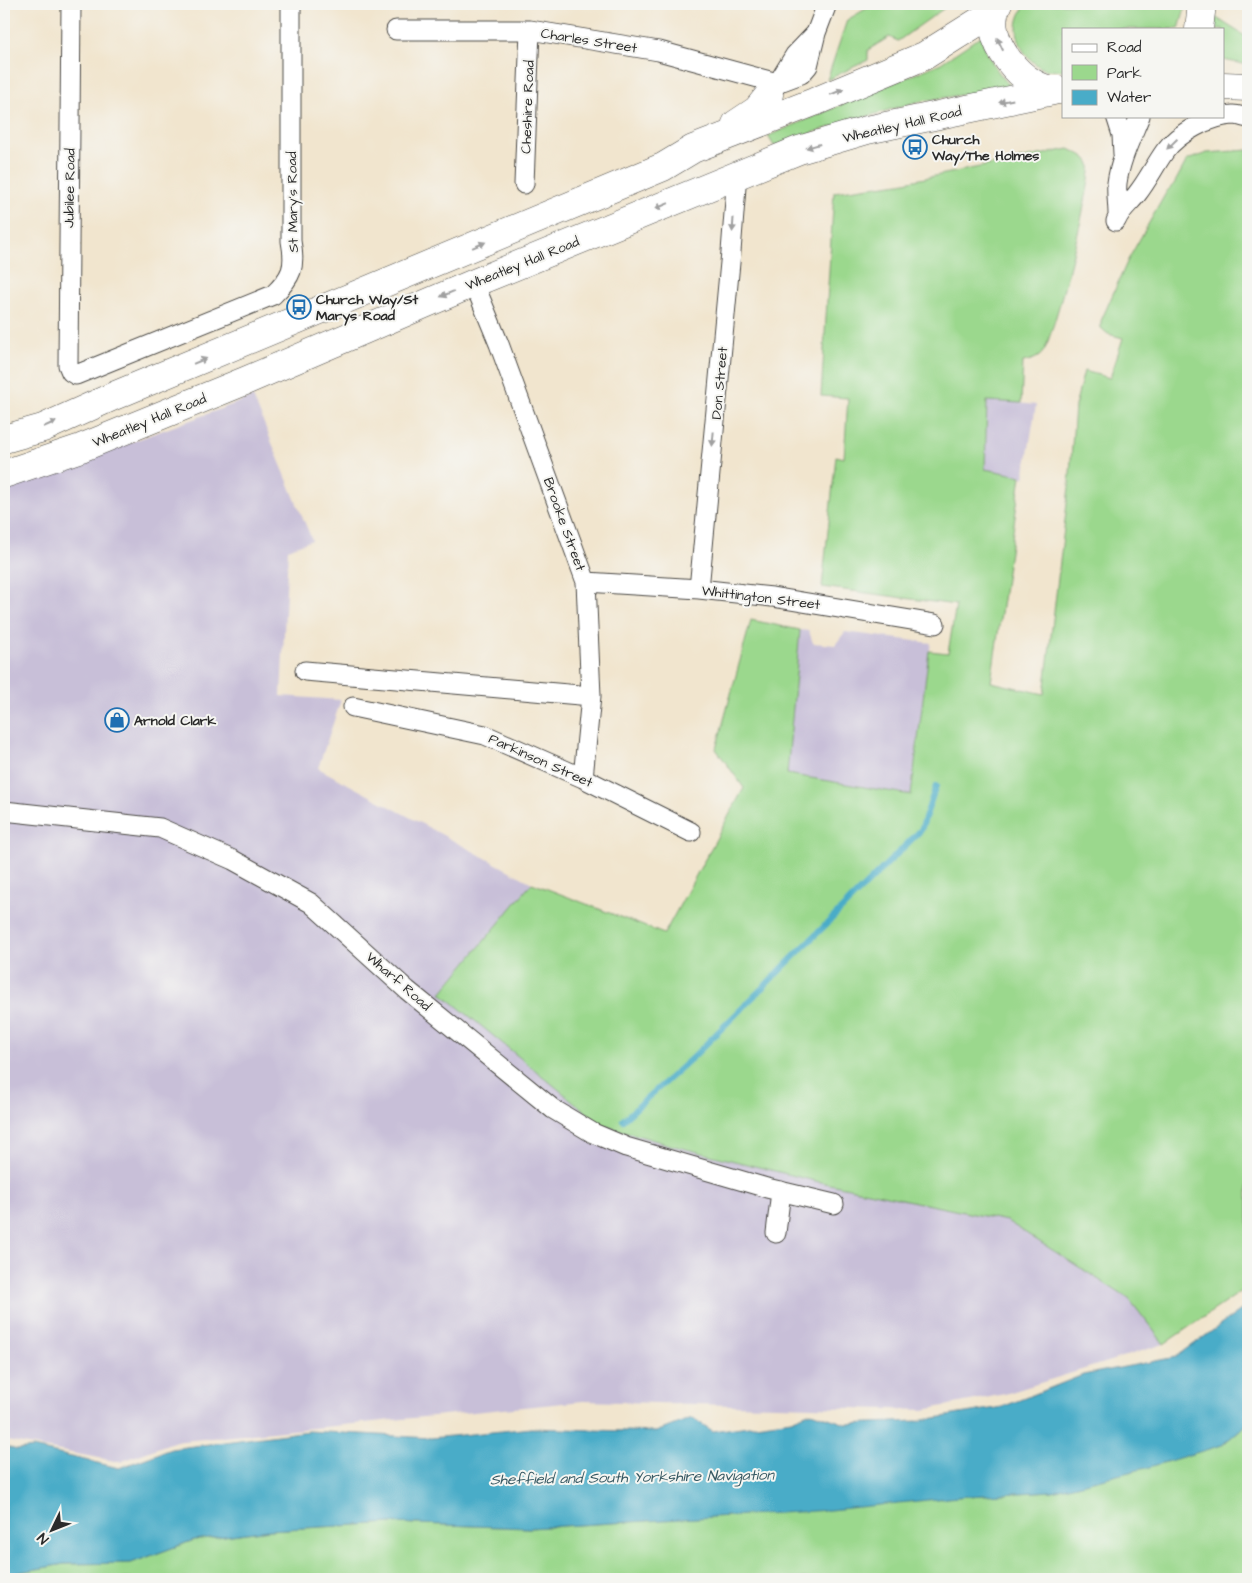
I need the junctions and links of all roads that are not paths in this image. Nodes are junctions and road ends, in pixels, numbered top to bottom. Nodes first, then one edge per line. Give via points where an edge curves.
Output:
1 (71, 4) edge
2 (291, 4) edge
3 (827, 4) edge
4 (1202, 4) edge
5 (993, 6) edge
6 (1199, 28) edge
7 (396, 30) dead end
8 (530, 30) junction
9 (1224, 86) edge
10 (1248, 87) edge
11 (773, 89) junction
12 (1058, 90) edge
13 (1117, 118) edge
14 (1139, 118) edge
15 (1222, 118) edge
16 (1224, 118) edge
17 (1248, 118) edge
18 (694, 149) junction
19 (1123, 160) junction
20 (733, 177) junction
21 (524, 184) dead end
22 (474, 283) junction
23 (71, 372) joint
24 (4, 439) edge
25 (4, 474) edge
26 (586, 582) junction
27 (699, 589) junction
28 (935, 624) dead end
29 (305, 671) dead end
30 (590, 696) junction
31 (353, 707) dead end
32 (582, 778) junction
33 (4, 811) edge
34 (691, 832) dead end
35 (781, 1191) junction
36 (834, 1204) dead end
37 (776, 1233) dead end

1 - 23 street, Jubilee Road via 68,365
2 - 23 street, St Mary's Road via 291,241 294,257 292,271 285,284 273,295 76,375
3 - 11 street via 816,33 811,61 805,71
4 - 6 highway
12 -> 5 highway, Wheatley Hall Road via 1031,81 1015,69 997,40
18 -> 5 highway, Wheatley Hall Road via 924,56
7 - 8 street, Charles Street
8 - 11 street, Charles Street via 659,51
8 - 21 street, Cheshire Road
9 - 10 highway
11 - 18 highway via 757,110
12 -> 20 highway, Wheatley Hall Road via 867,130 799,150
13 - 19 street via 1122,135
14 - 19 street
15 -> 19 street via 1177,139 1117,218 1117,184
17 -> 16 street
24 -> 18 highway, Wheatley Hall Road via 43,428 663,167
20 -> 22 highway, Wheatley Hall Road
20 -> 27 street, Don Street via 736,187 731,252
22 -> 25 highway, Wheatley Hall Road via 81,448
22 - 26 street, Brooke Street
26 - 27 street, Whittington Street
26 - 30 street, Brooke Street
27 - 28 street, Whittington Street via 772,597
29 - 30 street
30 - 32 street, Brooke Street
31 - 32 street, Parkinson Street via 485,735
32 - 34 street, Parkinson Street
33 - 35 street, Wharf Road via 160,828 233,860 311,903 407,990 552,1109 593,1133 626,1147
35 - 36 street, Wharf Road
35 - 37 street

